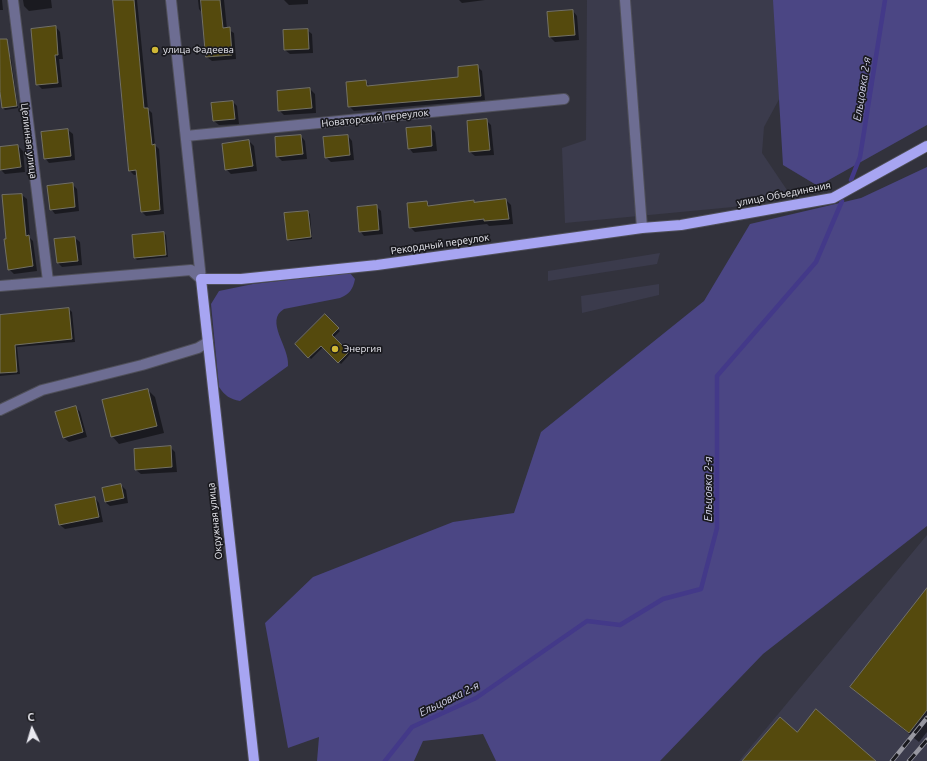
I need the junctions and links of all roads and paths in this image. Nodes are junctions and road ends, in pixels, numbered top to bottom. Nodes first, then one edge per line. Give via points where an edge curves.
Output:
1 (13, 0) edge
2 (171, 0) edge
3 (626, 0) edge
4 (564, 99) dead end
5 (186, 136) junction
6 (927, 146) edge
7 (681, 225) joint
8 (642, 228) junction
9 (201, 279) junction
10 (48, 281) junction
11 (0, 286) edge
12 (208, 342) junction
13 (0, 410) edge
14 (254, 761) edge

1 - 10 street, Целинная улица
2 - 5 street
3 - 8 street
4 - 5 street, Новаторский переулок
5 - 9 street
6 - 7 main road, улица Объединения via 833,198
7 - 8 main road, Рекордный переулок
8 - 9 main road, Рекордный переулок via 377,265 241,279
9 - 10 street via 191,270
9 - 12 main road, Окружная улица
10 - 11 street
12 - 13 street via 198,348 142,365 42,390
12 - 14 main road, Окружная улица

